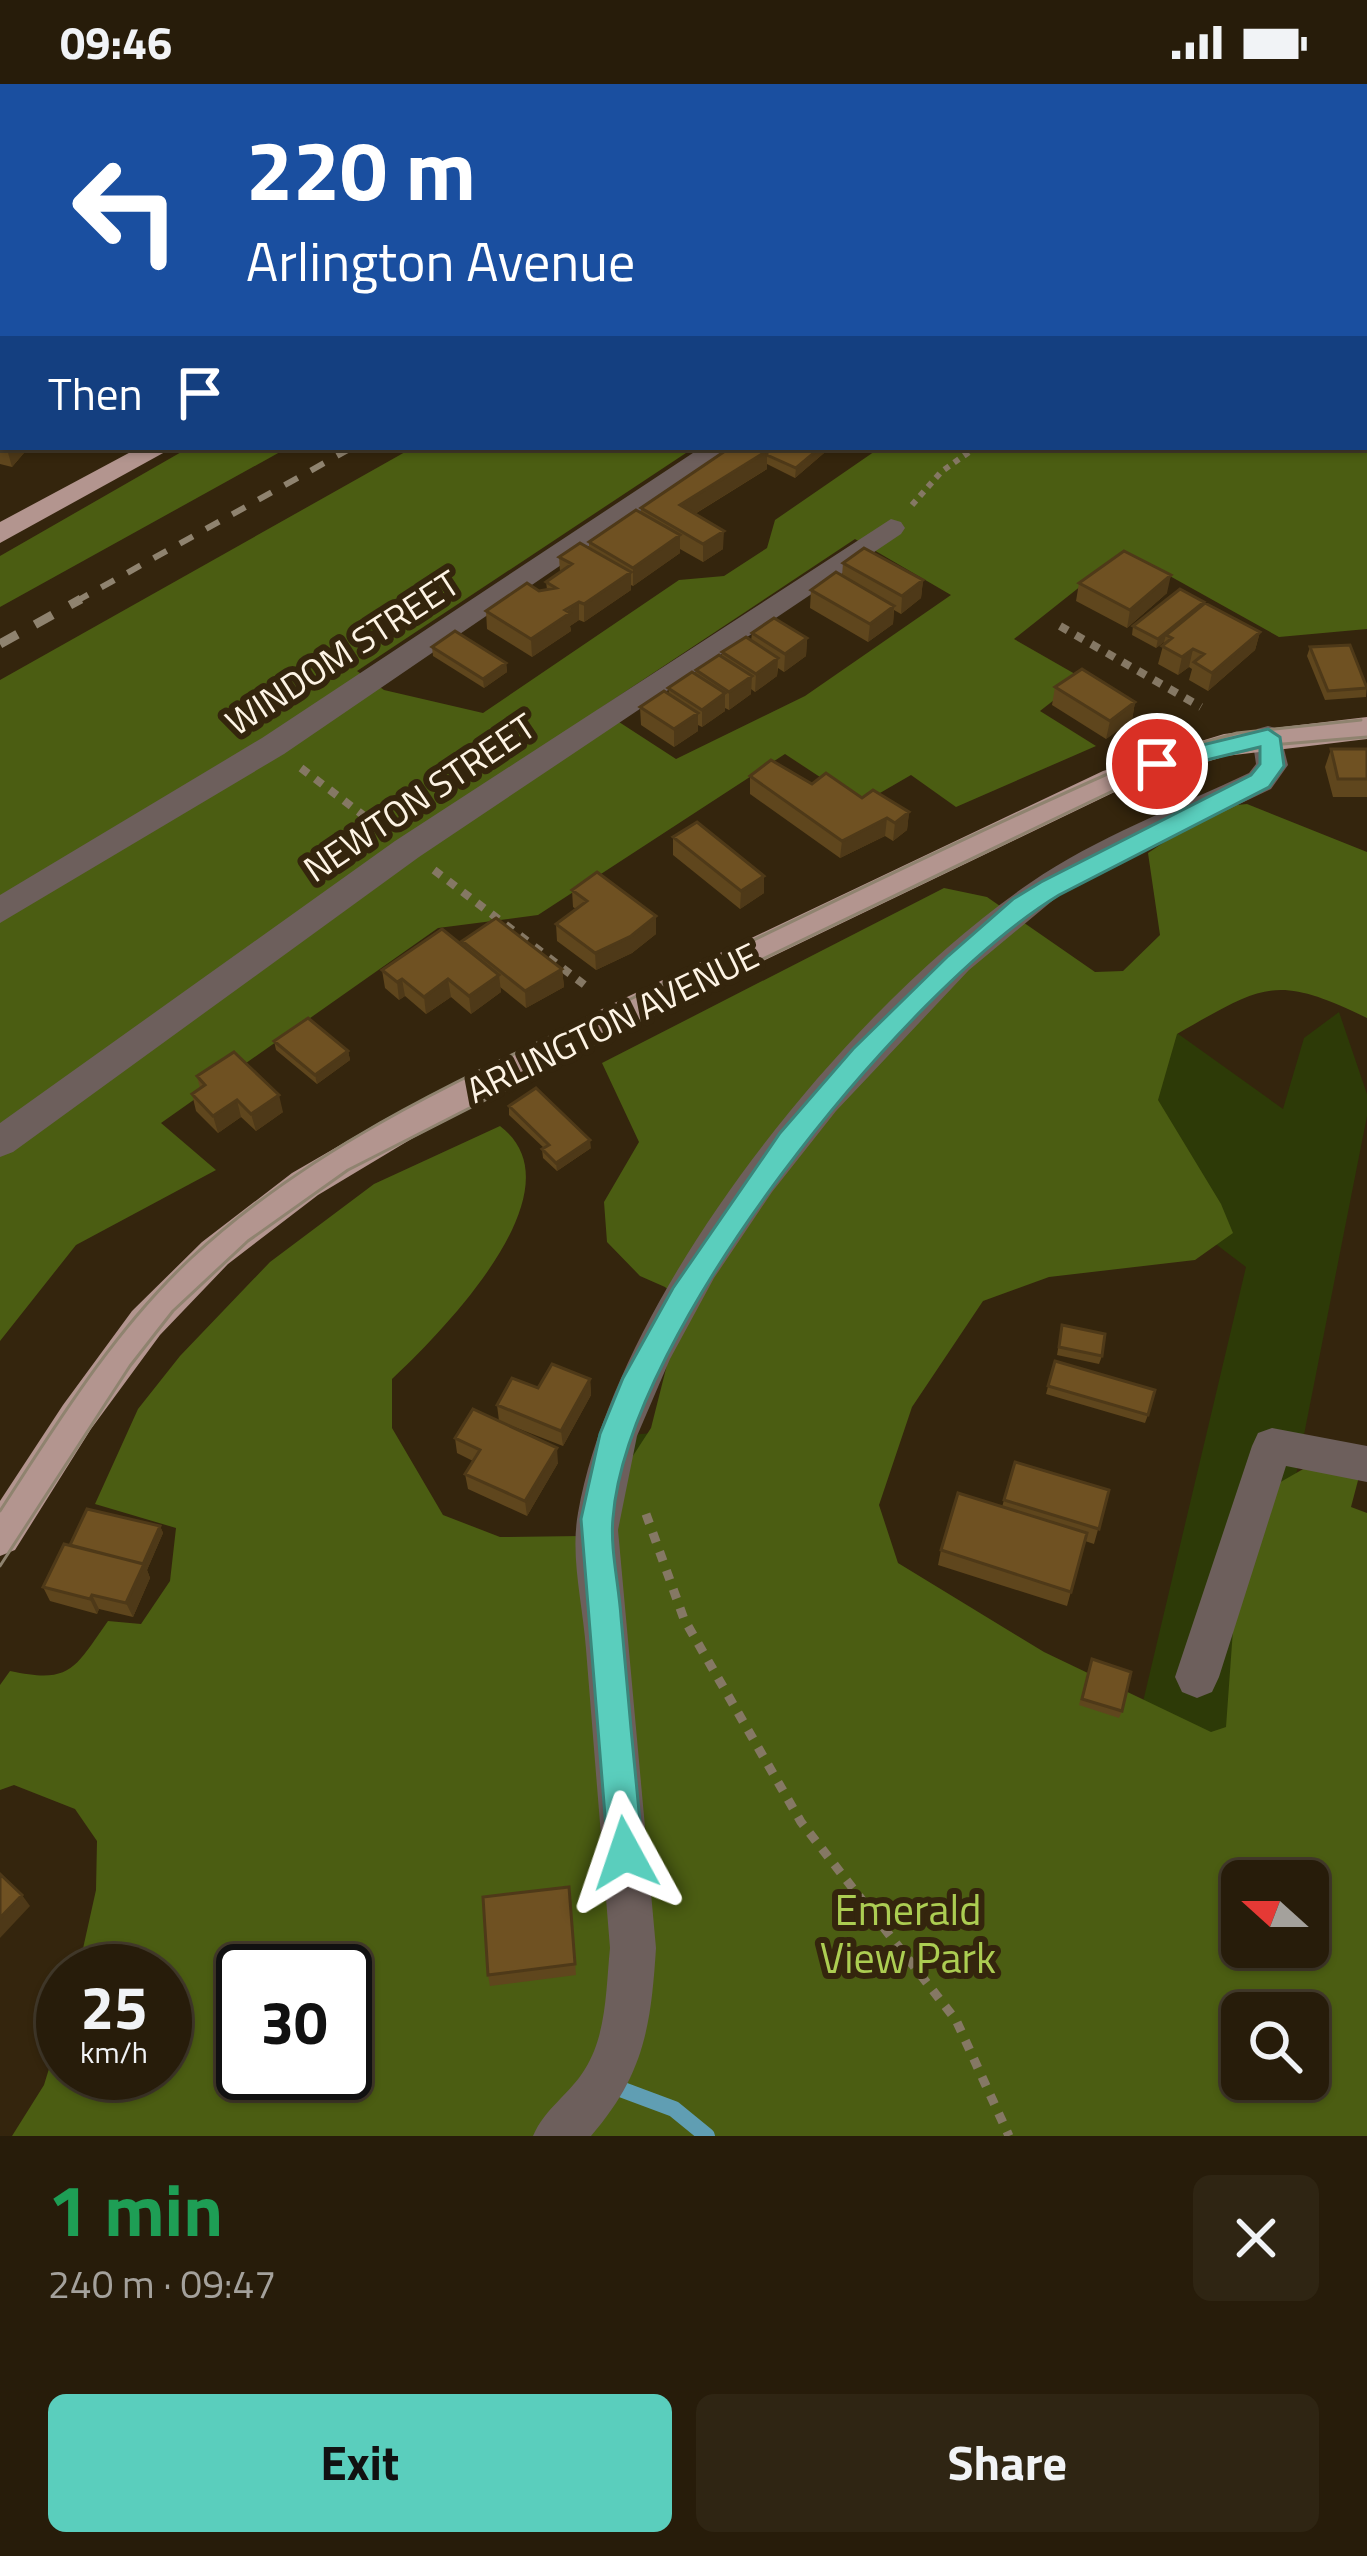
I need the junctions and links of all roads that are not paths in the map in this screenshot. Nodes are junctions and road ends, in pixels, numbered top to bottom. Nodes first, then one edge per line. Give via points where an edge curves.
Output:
1 (154, 450) edge
2 (716, 450) edge
3 (891, 528) road end
4 (0, 534) edge
5 (1367, 728) edge
6 (1268, 737) junction
7 (0, 911) edge
8 (0, 1142) edge
9 (1367, 1463) edge
10 (0, 1537) edge
11 (1197, 1677) dead end
12 (557, 2136) edge

1 - 4 main road
2 - 7 street, WINDOM STREET via 273,746
3 - 8 street, NEWTON STREET via 406,849
5 - 6 main road, ARLINGTON AVENUE
6 - 10 main road, ARLINGTON AVENUE via 1114,779 620,1015 305,1184 215,1253 146,1323
6 - 12 street via 1272,766 1260,781 1022,906 863,1057 790,1141 638,1378 597,1519 633,1948 628,2017 605,2083
9 - 11 street via 1272,1445

